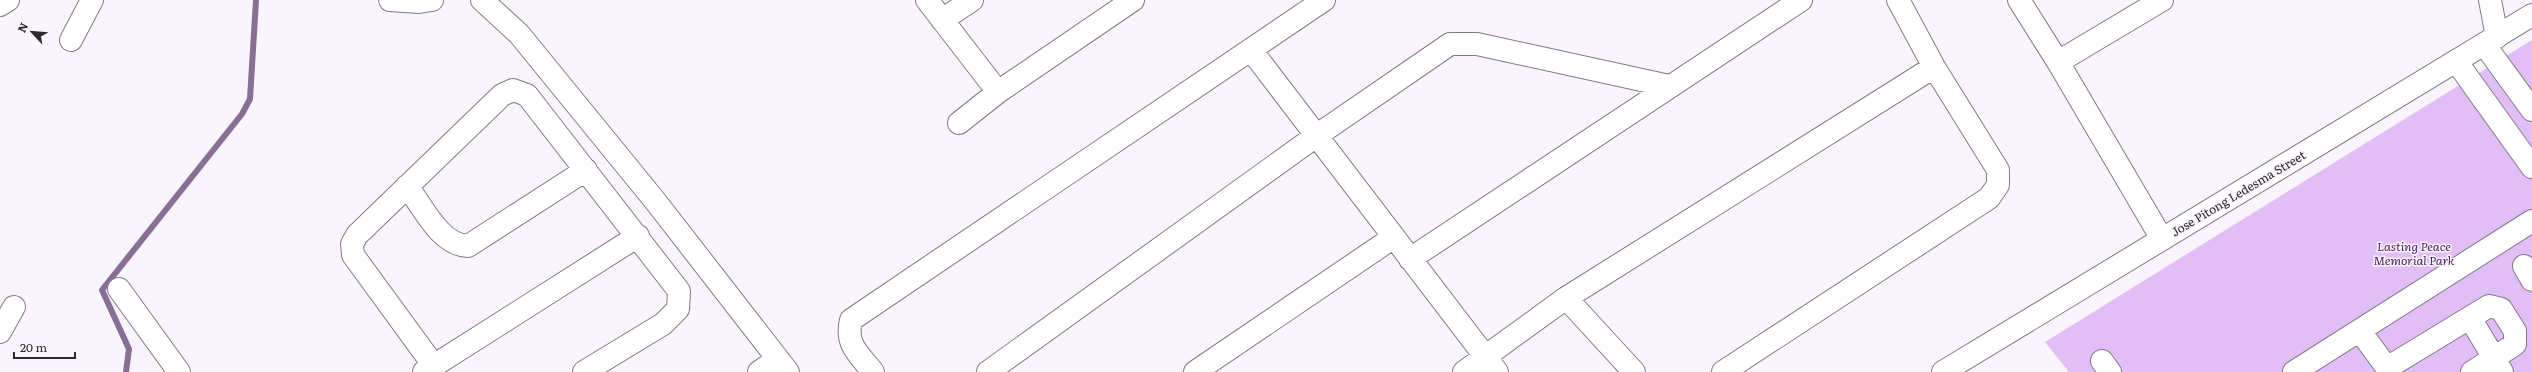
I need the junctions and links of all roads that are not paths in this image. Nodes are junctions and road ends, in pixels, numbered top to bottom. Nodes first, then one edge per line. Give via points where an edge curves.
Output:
1 (8, 0) edge
2 (92, 0) edge
3 (390, 0) edge
4 (432, 0) edge
5 (482, 0) edge
6 (927, 0) edge
7 (972, 0) edge
8 (1134, 0) edge
9 (1324, 0) edge
10 (1801, 0) edge
11 (1898, 0) edge
12 (2019, 0) edge
13 (2490, 0) edge
14 (2156, 2) edge
15 (0, 5) edge
16 (2532, 15) edge
17 (942, 20) junction
18 (71, 40) dead end
19 (2490, 40) junction
20 (1251, 50) junction
21 (2456, 61) junction
22 (2058, 62) junction
23 (1934, 67) junction
24 (1669, 86) junction
25 (998, 92) junction
26 (2532, 110) edge
27 (959, 123) dead end
28 (1316, 136) junction
29 (2532, 167) edge
30 (586, 170) junction
31 (407, 186) junction
32 (2532, 221) edge
33 (638, 236) junction
34 (1394, 237) junction
35 (2162, 239) junction
36 (1410, 258) junction
37 (119, 289) dead end
38 (1566, 298) junction
39 (14, 307) dead end
40 (2470, 318) junction
41 (2360, 330) junction
42 (0, 332) edge
43 (1492, 365) edge
44 (2498, 365) edge
45 (783, 366) edge
46 (429, 369) edge
47 (2389, 370) edge
48 (179, 372) edge
49 (584, 372) edge
50 (759, 372) edge
51 (873, 372) edge
52 (988, 372) edge
53 (1195, 372) edge
54 (1464, 372) edge
55 (1634, 372) edge
56 (1723, 372) edge
57 (1943, 372) edge
58 (2294, 372) edge
59 (2472, 372) edge

1 - 15 street
2 - 18 street
3 - 4 street
5 - 45 street via 520,34 656,202
6 - 17 street
7 - 17 street
8 - 25 street
9 - 20 street
10 - 24 street
11 - 23 street
12 - 22 street
13 - 19 street
14 - 22 street
16 - 19 street, Jose Pitong Ledesma Street
17 - 25 street
19 - 21 street, Jose Pitong Ledesma Street
19 - 26 street
20 - 28 street
20 - 51 street via 851,320 848,333 851,344
21 - 29 street
21 - 35 street, Jose Pitong Ledesma Street
22 - 35 street
23 - 38 street
23 - 56 street via 1998,170 1998,185 1989,198
24 - 28 street via 1477,44 1450,44
24 - 36 street
25 - 27 street
28 - 34 street
28 - 52 street
30 - 31 street via 468,246 458,246 446,239
30 - 31 street via 527,95 513,90 502,95
30 - 33 street
31 - 46 street via 357,235 352,244 353,254
32 - 41 street
33 - 46 street
33 - 49 street via 679,291 678,309 663,324
34 - 36 street
34 - 53 street
35 - 57 street, Jose Pitong Ledesma Street
36 - 43 street
37 - 48 street
38 - 43 street
38 - 55 street
39 - 42 street
40 - 44 street
40 - 44 street via 2489,306 2495,306 2501,309 2516,331 2515,344
40 - 47 street
41 - 47 street
41 - 58 street
43 - 54 street
44 - 59 street
45 - 50 street

